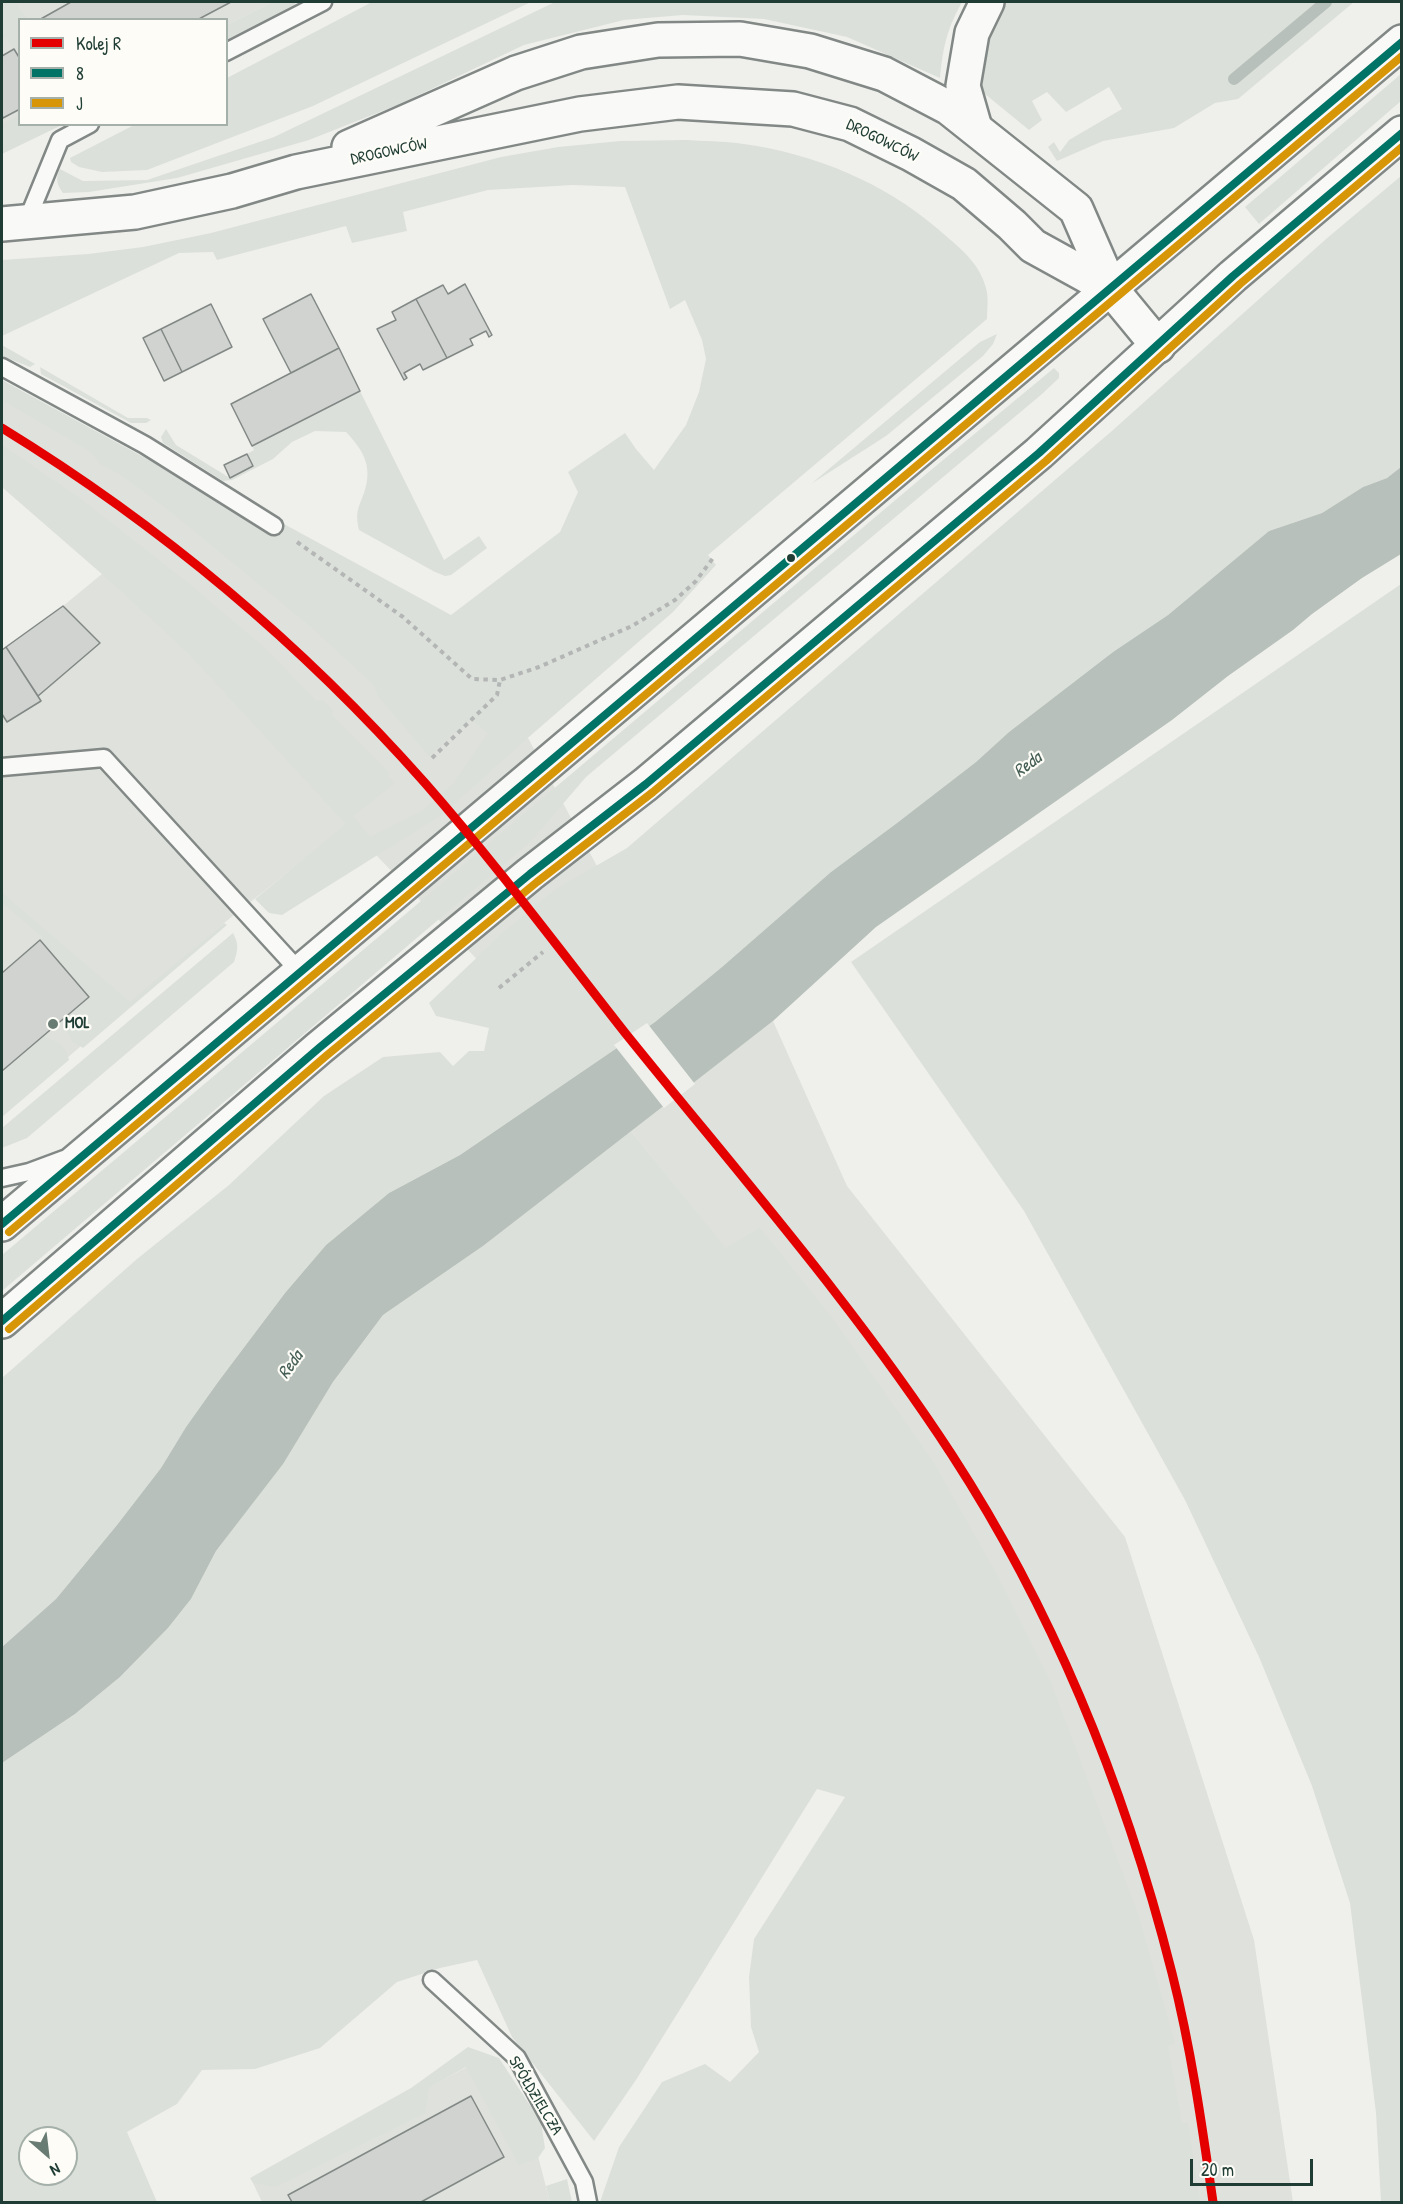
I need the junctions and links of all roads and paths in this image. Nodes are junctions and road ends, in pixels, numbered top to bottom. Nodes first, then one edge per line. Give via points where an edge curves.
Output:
1 (323, 2) edge
2 (987, 2) edge
3 (1401, 42) edge
4 (228, 51) edge
5 (86, 126) edge
6 (975, 128) junction
7 (1401, 133) edge
8 (296, 172) junction
9 (14, 224) edge
10 (1111, 289) junction
11 (1158, 346) junction
12 (2, 368) edge
13 (274, 526) joint
14 (713, 558) dead end
15 (500, 680) junction
16 (432, 759) dead end
17 (2, 767) edge
18 (543, 952) dead end
19 (300, 972) junction
20 (499, 988) dead end
21 (102, 1139) junction
22 (2, 1178) edge
23 (2, 1224) edge
24 (2, 1321) edge
25 (432, 1980) dead end
26 (588, 2202) edge

1 - 4 lane
2 - 6 main road via 972,33 963,86
3 - 10 main road
5 - 9 lane via 60,140
6 - 8 main road, DROGOWCÓW via 949,108 884,74 810,51 740,39 658,40 581,52 516,73
6 - 10 main road, DROGOWCÓW via 1076,209
7 - 11 main road via 1233,276
8 - 9 main road, DROGOWCÓW via 232,191 135,212
8 - 10 main road, DROGOWCÓW via 580,114 678,102 793,109 850,124 911,154 964,184 1033,246
10 - 11 main road
10 - 19 main road
11 - 24 main road via 1039,453 646,784 319,1048
12 - 13 lane via 145,445
13 - 15 path via 403,617 472,679
14 - 15 path via 675,600 632,626
15 - 16 path via 497,695
17 - 19 lane via 104,758
18 - 20 path
19 - 21 main road
21 - 22 lane via 56,1163
21 - 23 main road
25 - 26 lane, SPÓŁDZIELCZA via 517,2058 584,2182

